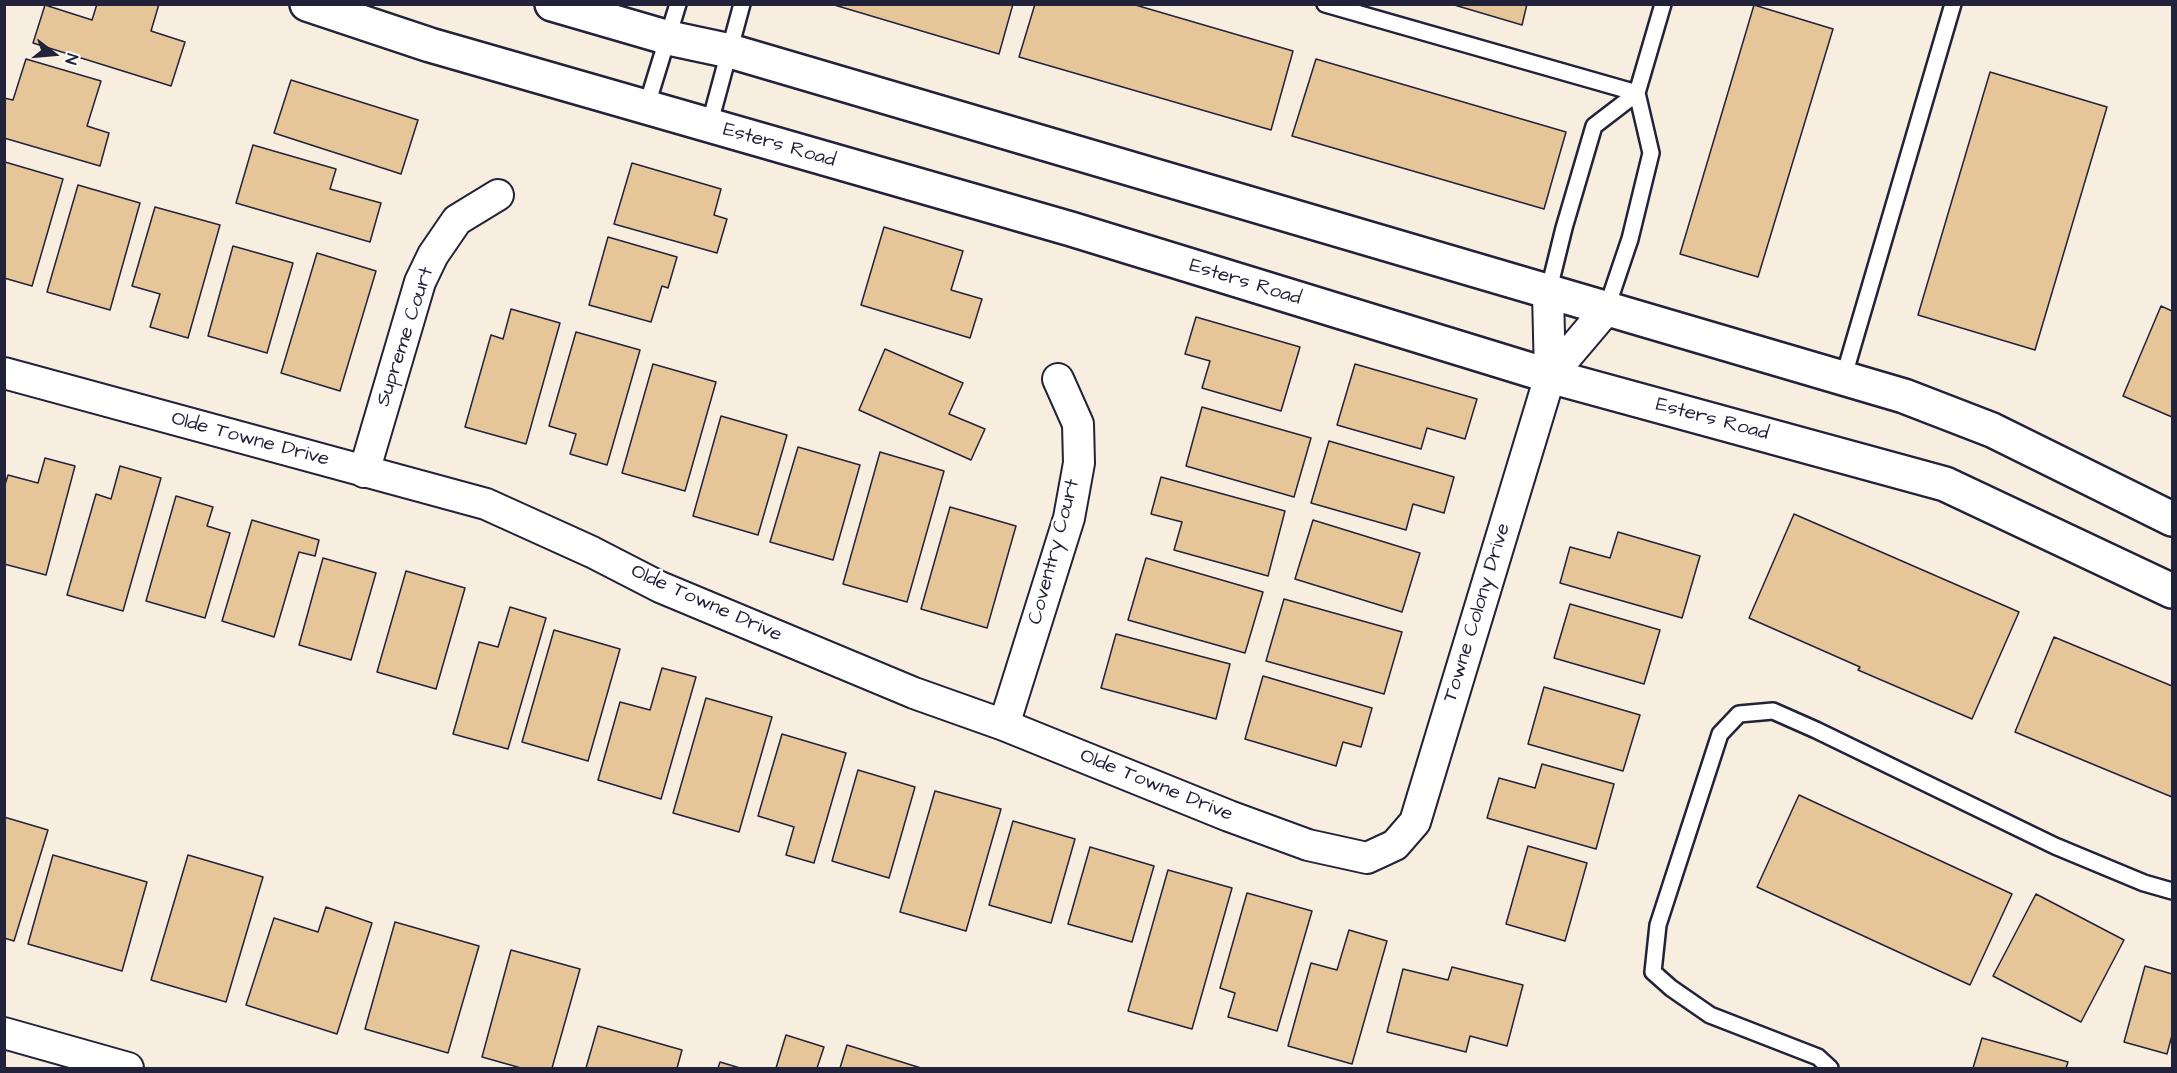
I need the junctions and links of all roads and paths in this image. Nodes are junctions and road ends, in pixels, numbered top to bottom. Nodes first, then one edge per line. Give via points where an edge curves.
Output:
1 (307, 4) edge
2 (552, 4) edge
3 (678, 4) edge
4 (742, 4) edge
5 (1325, 4) edge
6 (1663, 4) edge
7 (1953, 4) edge
8 (669, 38) junction
9 (730, 51) junction
10 (1637, 93) junction
11 (646, 108) junction
12 (709, 126) junction
13 (498, 195) dead end
14 (1548, 293) junction
15 (1606, 310) junction
16 (4, 373) edge
17 (1550, 375) junction
18 (1058, 379) dead end
19 (1843, 379) junction
20 (364, 472) junction
21 (2172, 519) edge
22 (2172, 591) edge
23 (1004, 724) junction
24 (1395, 845) joint
25 (2172, 891) edge
26 (4, 1033) edge
27 (128, 1068) edge
28 (1830, 1068) edge

1 - 11 main road, Esters Road via 430,45
2 - 8 main road
3 - 8 lane
4 - 9 lane
5 - 10 lane
6 - 10 lane
7 - 19 lane
8 - 9 main road
8 - 11 lane
9 - 12 lane
9 - 14 main road
10 - 14 lane via 1594,126
10 - 15 lane via 1651,153 1630,239
11 - 12 main road, Esters Road
12 - 17 main road, Esters Road via 1071,229
13 - 20 street, Supreme Court via 457,220 433,255 420,282
14 - 15 main road
14 - 17 street, Towne Colony Drive
15 - 17 street, Towne Colony Drive
15 - 19 main road
16 - 20 street, Olde Towne Drive
17 - 22 main road, Esters Road via 1945,484
17 - 24 street, Towne Colony Drive via 1415,822
18 - 23 street, Coventry Court via 1078,424 1079,463 1069,518
19 - 21 main road via 1904,396 1992,430
20 - 23 street, Olde Towne Drive via 486,504 660,587 915,693
23 - 24 street, Olde Towne Drive via 1308,844 1367,858
25 - 28 lane via 2055,846 1773,711 1739,714 1720,734 1658,925 1653,972 1710,1016 1818,1057
26 - 27 street

